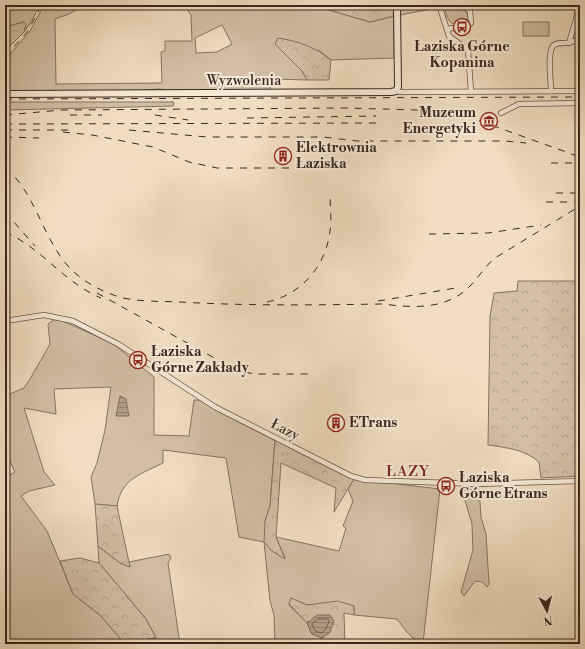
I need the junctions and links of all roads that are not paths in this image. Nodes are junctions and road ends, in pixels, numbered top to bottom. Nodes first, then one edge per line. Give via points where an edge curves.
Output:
1 (397, 5) edge
2 (448, 5) edge
3 (462, 5) edge
4 (580, 5) edge
5 (440, 6) edge
6 (447, 29) junction
7 (580, 38) edge
8 (569, 43) junction
9 (396, 90) junction
10 (470, 91) junction
11 (551, 91) junction
12 (580, 91) edge
13 (5, 94) edge
14 (580, 104) edge
15 (501, 113) dead end
16 (5, 321) edge
17 (580, 482) edge

1 - 9 street
2 - 5 street
3 - 6 street via 470,12 471,23
4 - 8 street
5 - 6 street
6 - 10 street via 449,36 468,50
7 - 8 street
8 - 11 street via 557,44 552,48
9 - 10 street
9 - 13 street, Wyzwolenia
10 - 11 street
11 - 12 street
14 - 15 street via 519,104
16 - 17 street, Łazy via 44,315 73,320 118,344 215,407 351,476 365,480 484,484

